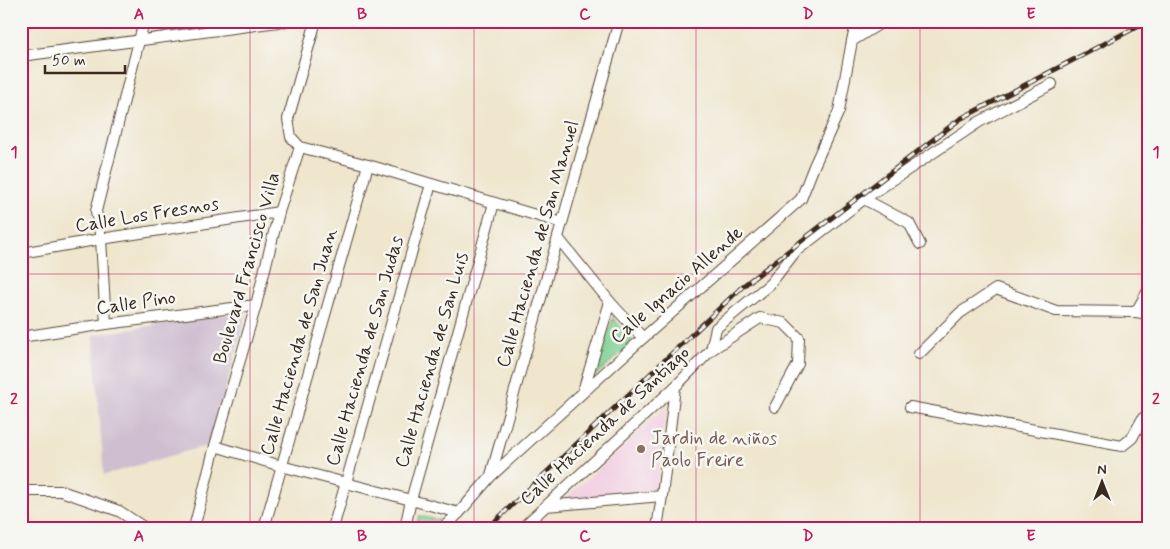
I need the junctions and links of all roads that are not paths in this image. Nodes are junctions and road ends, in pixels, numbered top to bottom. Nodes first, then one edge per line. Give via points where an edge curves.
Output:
1 (144, 21) edge
2 (286, 21) edge
3 (316, 21) edge
4 (619, 21) edge
5 (857, 21) edge
6 (884, 21) edge
7 (138, 40) junction
8 (852, 40) junction
9 (21, 56) edge
10 (1052, 84) dead end
11 (300, 147) junction
12 (368, 165) junction
13 (431, 184) junction
14 (864, 198) junction
15 (494, 203) junction
16 (279, 212) junction
17 (562, 223) junction
18 (558, 238) junction
19 (101, 240) junction
20 (920, 244) dead end
21 (21, 253) edge
22 (1149, 290) edge
23 (610, 302) junction
24 (256, 304) junction
25 (1136, 312) junction
26 (1149, 314) edge
27 (106, 324) junction
28 (21, 337) edge
29 (643, 338) junction
30 (711, 350) junction
31 (919, 354) dead end
32 (675, 387) junction
33 (583, 392) junction
34 (775, 407) dead end
35 (910, 407) dead end
36 (1149, 416) edge
37 (215, 446) junction
38 (281, 466) junction
39 (491, 476) junction
40 (346, 482) junction
41 (21, 491) edge
42 (662, 496) junction
43 (411, 500) junction
44 (546, 506) junction
45 (459, 513) junction
46 (145, 528) edge
47 (194, 528) edge
48 (264, 528) edge
49 (333, 528) edge
50 (405, 528) edge
51 (443, 528) edge
52 (522, 528) edge
53 (657, 528) edge

1 - 7 street
2 - 7 street
3 - 11 street via 288,119 290,137
4 - 17 street, Calle Hacienda de San Manuel
5 - 8 street, Calle Ignacio Allende
6 - 8 street
7 - 9 street
7 - 19 street via 96,211
8 - 29 street, Calle Ignacio Allende via 839,111 801,199
10 - 14 street via 979,122
11 - 12 street
11 - 16 street, Boulevard Francisco Villa
12 - 13 street
12 - 38 street, Calle Hacienda de San Juan
13 - 15 street
13 - 40 street, Calle Hacienda de San Judas
14 - 20 street via 909,223
14 - 30 street via 796,251 770,284 716,328
15 - 17 street
15 - 43 street, Calle Hacienda de San Luis
16 - 19 street, Calle Los Fresnos
16 - 24 street, Boulevard Francisco Villa
17 - 18 street, Calle Hacienda de San Manuel
18 - 23 street
18 - 39 street, Calle Hacienda de San Manuel
19 - 21 street, Calle Los Fresnos
19 - 27 street
22 - 25 street
23 - 29 street
23 - 33 street
24 - 27 street, Calle Pino
24 - 37 street, Boulevard Francisco Villa
25 - 26 street
25 - 31 street via 1056,311 996,289 960,313
27 - 28 street, Calle Pino
29 - 33 street, Calle Ignacio Allende
30 - 32 street, Calle Hacienda de Santiago
30 - 34 street, Calle Hacienda de Santiago via 760,318 784,323 799,338 798,364
32 - 42 street
32 - 44 street, Calle Hacienda de Santiago
33 - 39 street, Calle Ignacio Allende
35 - 36 street via 1122,446
37 - 38 street
37 - 47 street, Boulevard Francisco Villa
38 - 40 street
38 - 48 street, Calle Hacienda de San Juan
39 - 45 street, Calle Ignacio Allende
40 - 43 street
40 - 49 street, Calle Hacienda de San Judas
41 - 46 street via 61,491 120,511
42 - 44 street
42 - 53 street
43 - 45 street
43 - 50 street, Calle Hacienda de San Luis
44 - 52 street, Calle Hacienda de Santiago
45 - 51 street, Calle Ignacio Allende

